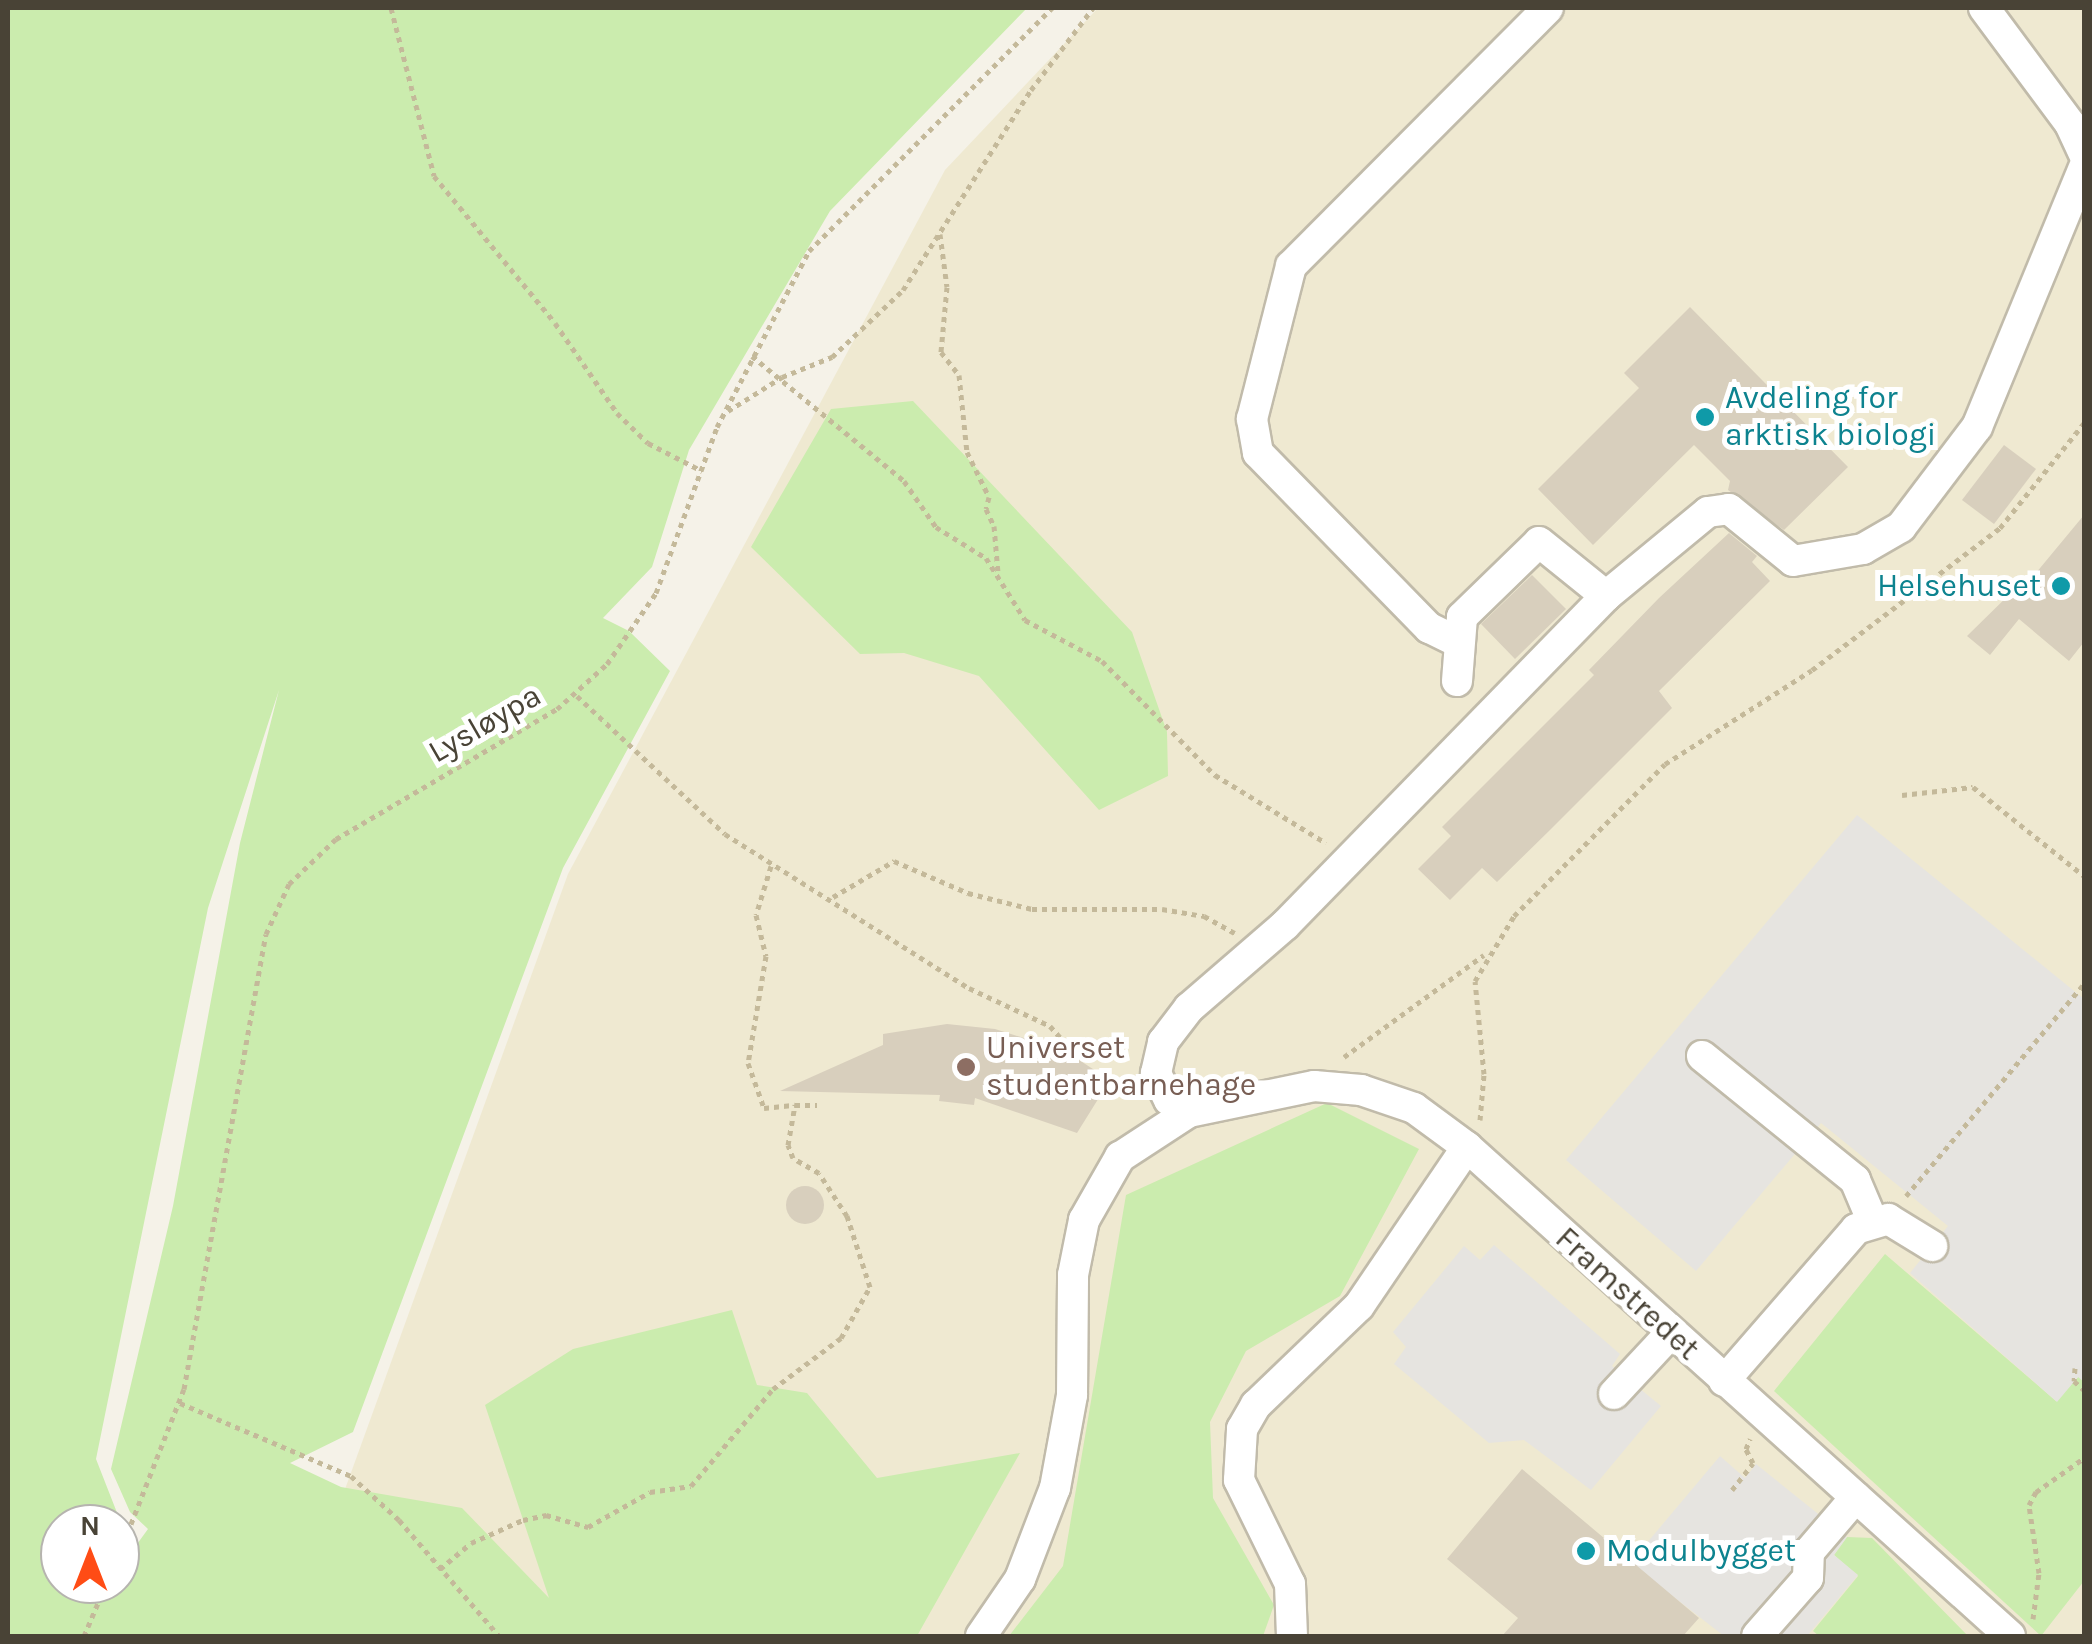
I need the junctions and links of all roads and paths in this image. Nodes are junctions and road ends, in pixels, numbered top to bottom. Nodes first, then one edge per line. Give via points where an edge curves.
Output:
1 (392, 8) edge
2 (1052, 8) edge
3 (1093, 8) edge
4 (1548, 8) edge
5 (1984, 8) edge
6 (2084, 154) edge
7 (2084, 167) edge
8 (940, 231) junction
9 (752, 356) junction
10 (782, 377) junction
11 (725, 412) junction
12 (2084, 422) edge
13 (702, 471) junction
14 (998, 575) junction
15 (1606, 596) junction
16 (1456, 641) junction
17 (1457, 681) dead end
18 (576, 696) junction
19 (1902, 795) dead end
20 (1349, 861) junction
21 (771, 865) junction
22 (2084, 876) edge
23 (832, 897) junction
24 (1258, 948) junction
25 (1486, 954) junction
26 (2084, 984) edge
27 (1068, 1046) dead end
28 (1702, 1056) dead end
29 (1336, 1062) dead end
30 (817, 1105) dead end
31 (795, 1106) junction
32 (1189, 1112) junction
33 (1467, 1147) junction
34 (1880, 1220) junction
35 (1932, 1246) dead end
36 (1670, 1334) junction
37 (2075, 1368) dead end
38 (1724, 1381) junction
39 (2084, 1390) edge
40 (1614, 1394) dead end
41 (180, 1403) junction
42 (2084, 1458) edge
43 (1753, 1463) dead end
44 (1732, 1490) dead end
45 (1856, 1497) junction
46 (139, 1504) edge
47 (440, 1569) junction
48 (98, 1604) edge
49 (2021, 1631) edge
50 (84, 1636) edge
51 (499, 1636) edge
52 (981, 1636) edge
53 (1292, 1636) edge
54 (1757, 1636) edge

1 - 13 path via 434,176 555,322 617,414 648,444
2 - 9 path, Lysløypa via 809,251
3 - 8 path
4 - 16 street via 1290,266 1252,419 1258,453 1429,628
5 - 6 street via 2070,124
7 - 15 street via 1977,427 1900,527 1863,549 1793,562 1718,507
8 - 10 path via 928,259 852,344
8 - 14 path via 947,287 942,352 959,375 967,452 989,497
9 - 10 path
9 - 11 path, Lysløypa
10 - 11 path
10 - 14 path via 904,481 936,527 973,548
11 - 13 path, Lysløypa
12 - 25 path via 2000,528 1812,670 1665,764 1514,916
13 - 18 path, Lysløypa via 656,593
14 - 20 path via 1036,630 1102,661 1216,775
15 - 16 street via 1539,542 1462,618
15 - 20 street
16 - 17 street
18 - 21 path via 726,834
18 - 41 path, Lysløypa via 363,821 289,884 266,934
19 - 22 path via 1973,787
20 - 24 street
21 - 23 path
21 - 31 path via 756,915 766,956 748,1063 764,1108
23 - 24 path via 894,861 968,893 1032,909 1132,907 1204,916
23 - 27 path via 970,988 1050,1026
24 - 32 street via 1189,1008 1162,1042 1158,1083 1175,1107
25 - 29 path
25 - 33 path via 1474,991 1483,1115
26 - 34 path
28 - 34 street via 1856,1180
30 - 31 path
31 - 47 path via 788,1145 793,1158 818,1173 847,1216 870,1287 841,1338 773,1388 692,1486 650,1492 588,1527 546,1515 523,1520 471,1543
32 - 33 street, Framstredet via 1279,1091 1338,1087 1414,1108
32 - 52 street, Framstredet via 1120,1157 1084,1220 1072,1292 1072,1395 1056,1488 1020,1579
33 - 36 street, Framstredet
33 - 53 street via 1359,1306 1256,1405 1242,1429 1238,1480 1290,1584
34 - 35 street
34 - 38 street via 1840,1244
36 - 38 street, Framstredet
36 - 40 street
37 - 39 path via 2074,1381
38 - 45 street, Framstredet
41 - 46 path, Lysløypa
41 - 47 path via 351,1476
42 - 49 path via 2036,1492 2030,1505 2039,1573
43 - 44 path
45 - 49 street, Framstredet
45 - 54 street via 1809,1552 1808,1578
47 - 51 path
48 - 50 path

